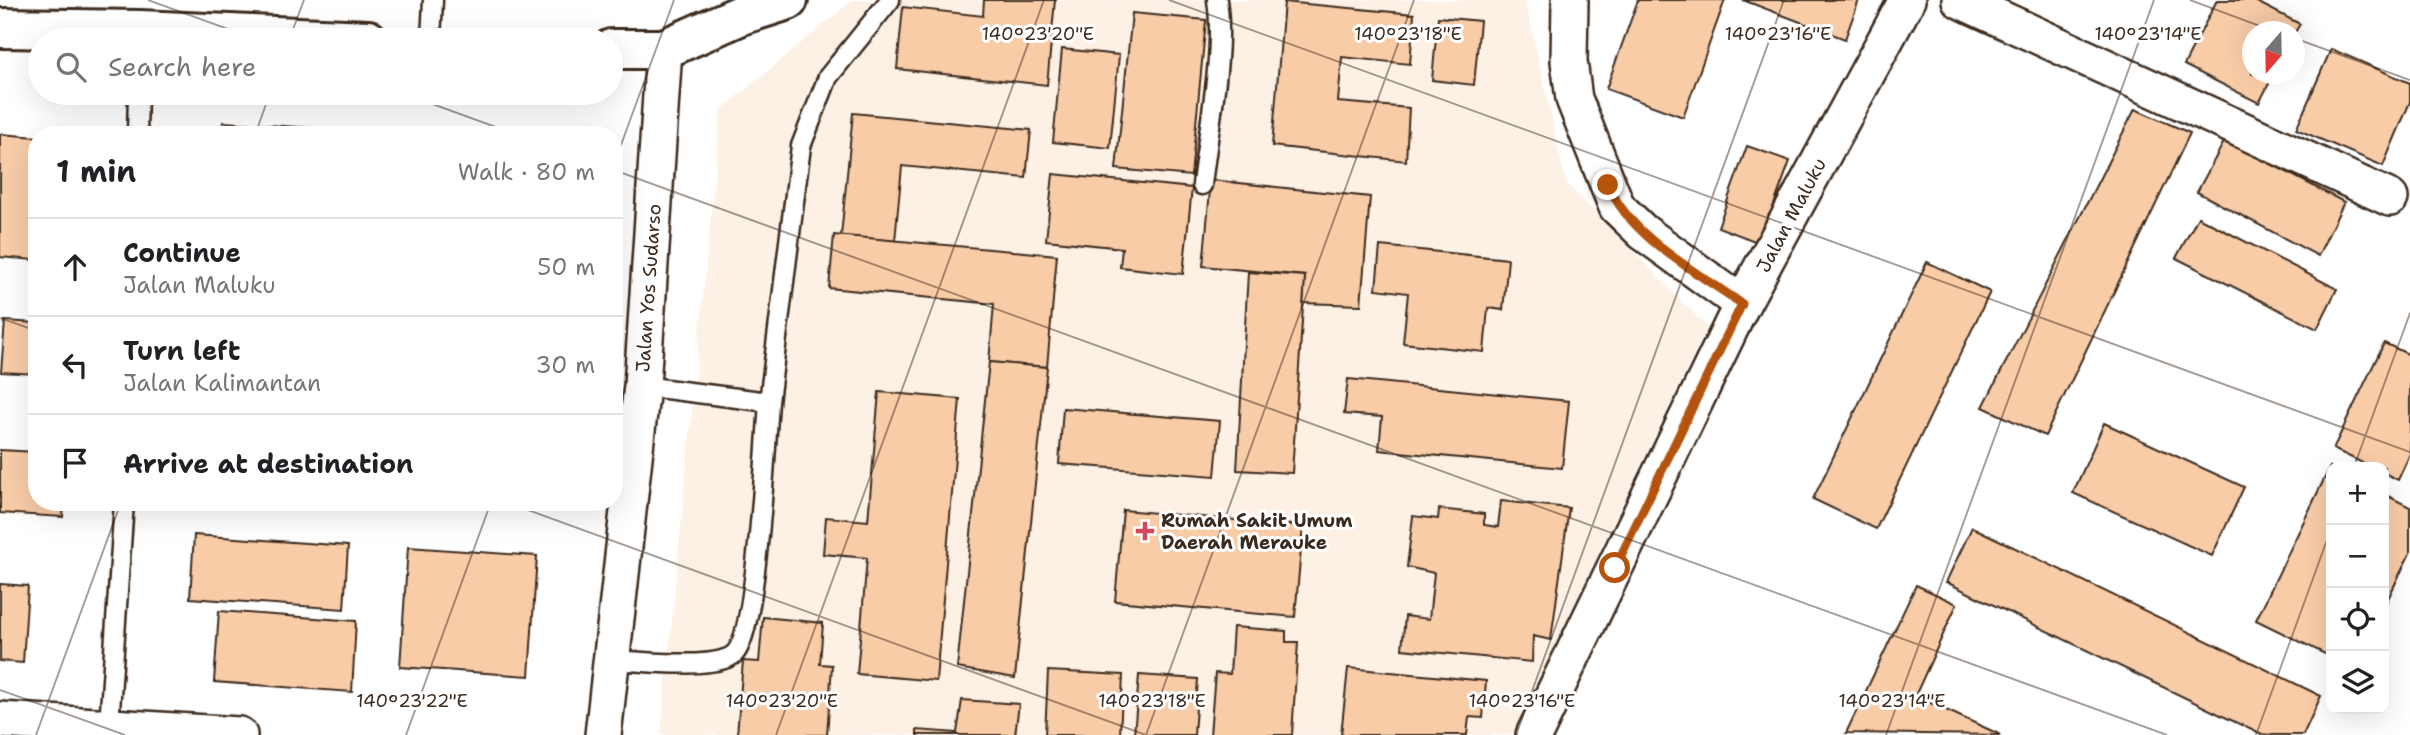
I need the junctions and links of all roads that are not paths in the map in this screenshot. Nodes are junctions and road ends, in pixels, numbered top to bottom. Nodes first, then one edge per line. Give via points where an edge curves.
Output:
1 (433, 0) edge
2 (788, 0) edge
3 (890, 0) edge
4 (1217, 0) edge
5 (1570, 0) edge
6 (1907, 0) edge
7 (1960, 0) edge
8 (745, 7) edge
9 (0, 28) edge
10 (432, 28) edge
11 (28, 29) edge
12 (623, 49) edge
13 (664, 49) junction
14 (138, 105) edge
15 (137, 126) edge
16 (1202, 184) dead end
17 (2390, 198) dead end
18 (1742, 304) junction
19 (642, 386) junction
20 (769, 402) junction
21 (123, 511) edge
22 (611, 660) junction
23 (0, 720) edge
24 (109, 725) junction
25 (239, 735) edge
26 (603, 735) edge
27 (1534, 735) edge

1 - 10 lane
2 - 8 highway
3 - 20 lane via 828,77 801,146
4 - 16 lane via 1217,54
5 - 18 street via 1574,99 1617,207 1643,232
6 - 18 street, Jalan Maluku
7 - 17 street
8 - 13 highway
9 - 11 highway
12 - 13 highway
13 - 19 street, Jalan Yos Sudarso
14 - 15 lane
18 - 27 street, Jalan Maluku
19 - 20 lane
19 - 22 street, Jalan Yos Sudarso
20 - 22 lane via 756,559 743,641 734,654 715,662
21 - 24 lane
22 - 26 street, Jalan Yos Sudarso
23 - 24 street
24 - 25 street

